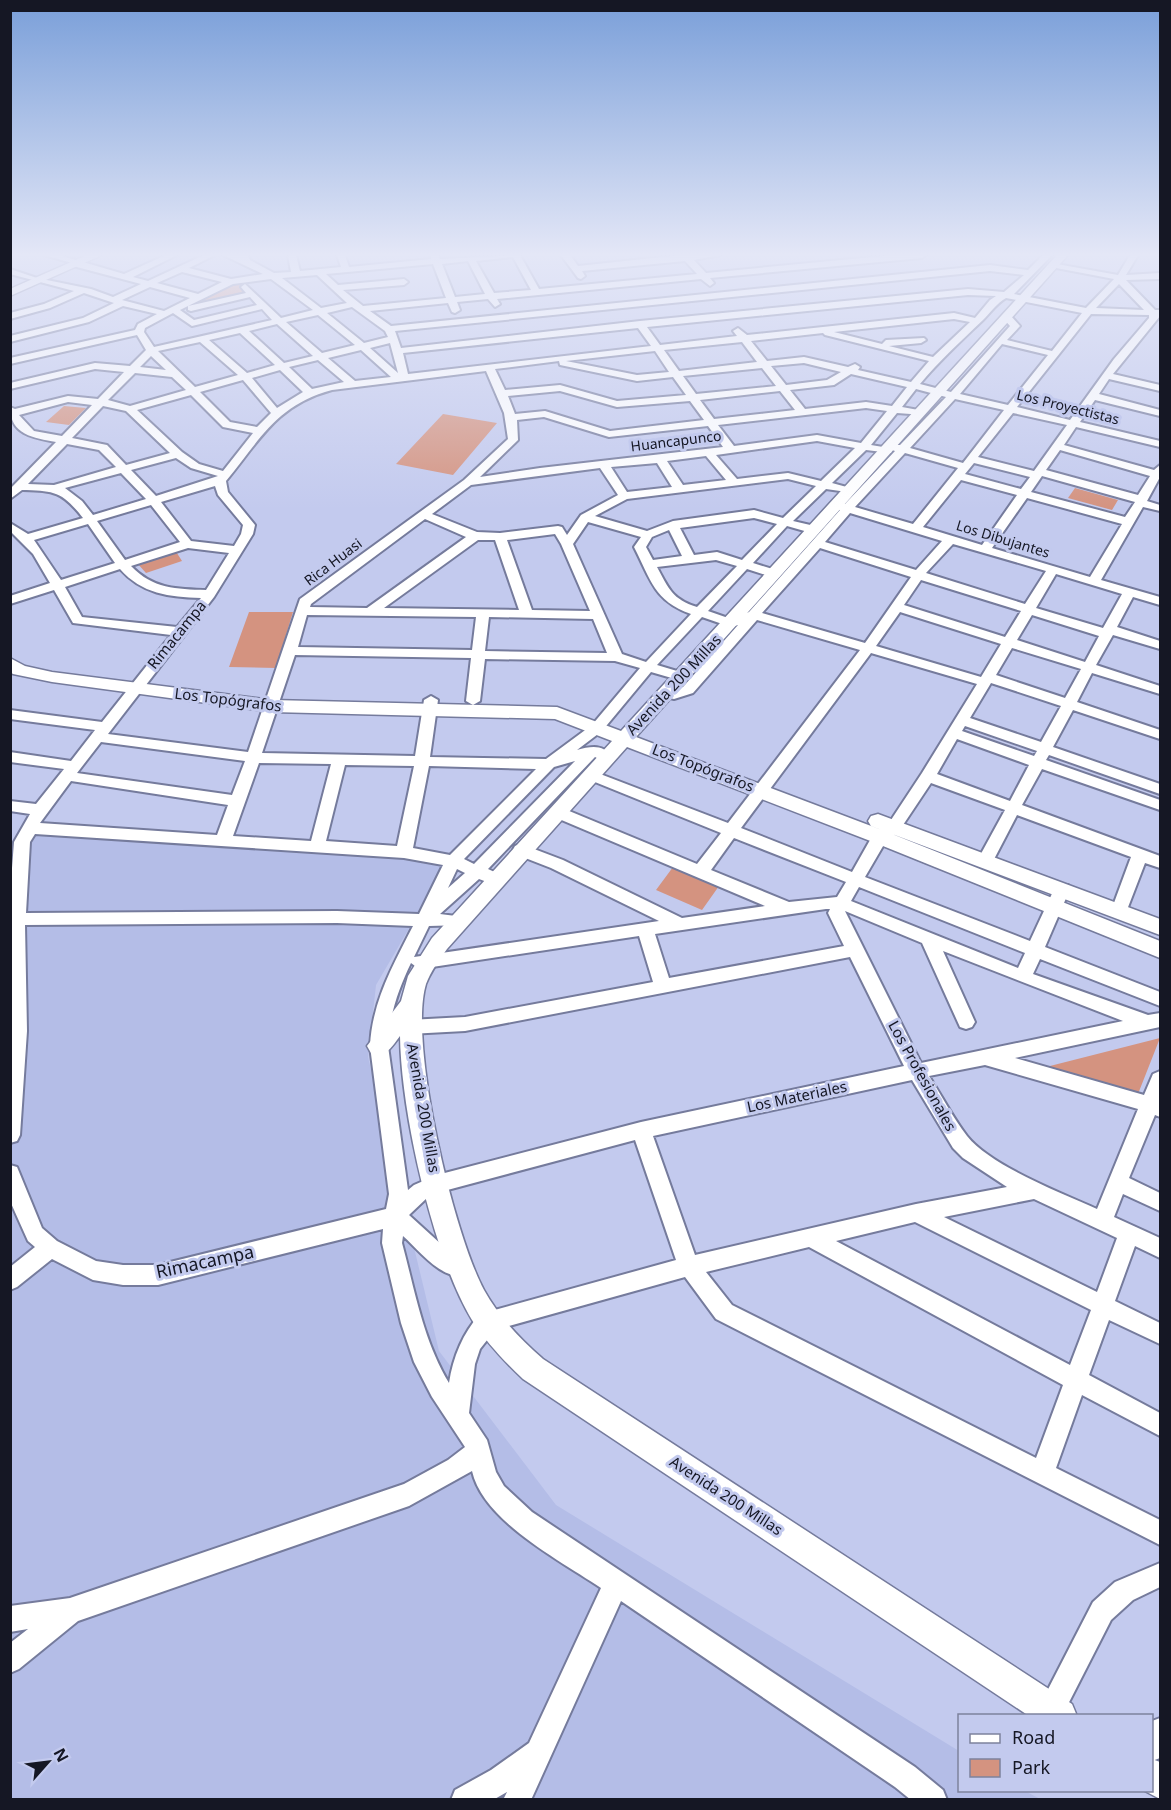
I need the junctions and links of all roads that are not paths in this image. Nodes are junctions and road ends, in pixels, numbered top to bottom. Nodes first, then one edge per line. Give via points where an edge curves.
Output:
1 (106, 339) edge
2 (144, 339) edge
3 (200, 339) edge
4 (202, 339) edge
5 (253, 339) edge
6 (300, 339) edge
7 (353, 339) edge
8 (380, 339) edge
9 (394, 339) edge
10 (515, 339) edge
11 (563, 339) edge
12 (652, 339) edge
13 (731, 339) edge
14 (744, 339) edge
15 (855, 339) edge
16 (957, 339) edge
17 (986, 339) edge
18 (1065, 339) edge
19 (1138, 339) edge
20 (921, 340) dead end
21 (1000, 341) joint
22 (873, 344) junction
23 (363, 347) junction
24 (659, 348) junction
25 (151, 350) junction
26 (519, 350) junction
27 (397, 351) junction
28 (1054, 354) junction
29 (321, 357) junction
30 (463, 357) junction
31 (568, 357) junction
32 (935, 360) junction
33 (10, 361) edge
34 (544, 361) junction
35 (762, 361) junction
36 (282, 366) junction
37 (489, 367) junction
38 (134, 368) junction
39 (853, 368) junction
40 (674, 371) junction
41 (177, 374) junction
42 (246, 377) junction
43 (1111, 377) junction
44 (401, 378) junction
45 (916, 383) junction
46 (352, 384) junction
47 (10, 386) edge
48 (784, 388) junction
49 (1161, 388) edge
50 (949, 390) junction
51 (194, 391) junction
52 (309, 392) junction
53 (500, 394) junction
54 (1097, 397) junction
55 (693, 398) junction
56 (102, 402) junction
57 (1015, 406) junction
58 (130, 409) junction
59 (896, 409) junction
60 (12, 412) edge
61 (276, 413) junction
62 (803, 413) junction
63 (920, 413) junction
64 (1161, 413) edge
65 (512, 417) junction
66 (1079, 420) junction
67 (710, 423) junction
68 (260, 431) junction
69 (1161, 438) edge
70 (64, 440) junction
71 (1161, 444) edge
72 (864, 446) junction
73 (1057, 446) junction
74 (617, 448) junction
75 (893, 449) junction
76 (731, 450) junction
77 (710, 453) junction
78 (177, 454) junction
79 (660, 459) junction
80 (603, 464) junction
81 (195, 466) junction
82 (966, 467) junction
83 (123, 469) junction
84 (1159, 471) edge
85 (1038, 473) junction
86 (10, 477) edge
87 (219, 480) junction
88 (468, 482) junction
89 (734, 483) junction
90 (824, 484) junction
91 (19, 488) edge
92 (54, 488) junction
93 (680, 490) junction
94 (1024, 494) junction
95 (624, 496) junction
96 (154, 501) junction
97 (1141, 501) junction
98 (845, 502) junction
99 (1161, 508) edge
100 (422, 514) junction
101 (585, 517) junction
102 (90, 519) junction
103 (785, 522) junction
104 (1129, 522) junction
105 (673, 525) junction
106 (10, 526) edge
107 (916, 529) junction
108 (648, 535) junction
109 (475, 536) junction
110 (500, 537) junction
111 (816, 537) junction
112 (27, 538) junction
113 (951, 538) junction
114 (187, 544) junction
115 (567, 544) junction
116 (985, 549) junction
117 (237, 550) junction
118 (689, 558) junction
119 (124, 564) junction
120 (649, 564) junction
121 (747, 565) junction
122 (1053, 569) junction
123 (775, 574) junction
124 (919, 574) junction
125 (1094, 581) junction
126 (58, 584) junction
127 (1129, 592) junction
128 (210, 594) junction
129 (10, 600) edge
130 (1161, 601) edge
131 (898, 607) junction
132 (1029, 609) junction
133 (303, 611) junction
134 (370, 612) junction
135 (700, 613) junction
136 (483, 614) junction
137 (527, 614) junction
138 (598, 615) junction
139 (754, 615) junction
140 (730, 623) junction
141 (182, 632) junction
142 (1108, 632) junction
143 (1009, 642) junction
144 (1161, 645) edge
145 (10, 646) edge
146 (867, 648) junction
147 (289, 651) junction
148 (478, 653) junction
149 (616, 657) junction
150 (13, 667) edge
151 (648, 667) junction
152 (1089, 668) junction
153 (987, 679) junction
154 (139, 684) junction
155 (674, 685) junction
156 (1161, 690) edge
157 (274, 701) junction
158 (473, 701) junction
159 (430, 705) junction
160 (1069, 705) junction
161 (10, 714) edge
162 (601, 722) junction
163 (958, 727) junction
164 (101, 732) junction
165 (630, 733) junction
166 (1161, 735) edge
167 (600, 754) junction
168 (1041, 756) junction
169 (10, 757) edge
170 (254, 758) junction
171 (339, 761) junction
172 (422, 762) junction
173 (549, 764) junction
174 (71, 771) junction
175 (590, 775) junction
176 (928, 776) junction
177 (765, 785) junction
178 (1161, 789) edge
179 (237, 801) junction
180 (1161, 805) edge
181 (10, 806) edge
182 (1013, 809) junction
183 (40, 810) junction
184 (557, 812) junction
185 (30, 828) junction
186 (732, 830) junction
187 (887, 832) junction
188 (224, 838) junction
189 (317, 847) junction
190 (521, 850) junction
191 (404, 852) junction
192 (1140, 855) junction
193 (16, 859) edge
194 (453, 861) junction
195 (985, 861) junction
196 (1161, 862) edge
197 (701, 871) junction
198 (486, 875) junction
199 (854, 879) junction
200 (1058, 898) junction
201 (840, 903) junction
202 (787, 909) junction
203 (1119, 911) junction
204 (14, 920) edge
205 (424, 920) junction
206 (458, 921) junction
207 (682, 925) junction
208 (1161, 927) edge
209 (645, 930) junction
210 (928, 938) junction
211 (855, 950) junction
212 (1035, 950) junction
213 (1161, 950) edge
214 (403, 962) junction
215 (426, 963) junction
216 (1023, 977) junction
217 (663, 986) junction
218 (1161, 999) edge
219 (410, 1016) junction
220 (966, 1022) dead end
221 (1156, 1024) edge
222 (379, 1046) junction
223 (986, 1058) junction
224 (916, 1071) junction
225 (1161, 1079) edge
226 (1155, 1106) edge
227 (641, 1130) junction
228 (10, 1135) edge
229 (10, 1173) edge
230 (1119, 1183) junction
231 (437, 1184) junction
232 (1035, 1190) junction
233 (1161, 1203) edge
234 (916, 1213) junction
235 (395, 1215) junction
236 (1102, 1221) junction
237 (1129, 1234) junction
238 (810, 1237) junction
239 (50, 1248) junction
240 (1161, 1248) edge
241 (689, 1266) junction
242 (462, 1267) junction
243 (10, 1280) edge
244 (1104, 1305) junction
245 (488, 1322) junction
246 (1161, 1334) edge
247 (1077, 1380) junction
248 (458, 1414) junction
249 (1161, 1425) edge
250 (479, 1448) junction
251 (1042, 1474) junction
252 (1161, 1533) edge
253 (1161, 1575) edge
254 (616, 1582) junction
255 (70, 1611) junction
256 (10, 1619) edge
257 (10, 1660) edge
258 (1056, 1713) edge
259 (1161, 1731) edge
260 (1153, 1746) edge
261 (538, 1752) junction
262 (465, 1800) edge
263 (517, 1800) edge
264 (933, 1800) edge

1 - 33 street
2 - 25 street
3 - 25 street
4 - 42 street
5 - 36 street
6 - 29 street
7 - 23 street
8 - 23 street
9 - 27 street
10 - 26 street
11 - 26 street
12 - 24 street
13 - 24 street
14 - 35 street
15 - 22 street
16 - 32 street
17 - 50 main road, Avenida 200 Millas
18 - 28 street
19 - 43 street
20 - 22 street
21 - 28 street
21 - 50 street
22 - 32 street
23 - 29 street
23 - 44 street
24 - 31 street
24 - 40 street
25 - 38 street
25 - 41 street
26 - 30 street
26 - 34 street
26 - 37 street
27 - 30 street
27 - 44 street
28 - 57 street
29 - 36 street
29 - 46 street
30 - 37 street
30 - 44 street
31 - 34 street
31 - 40 street via 631,371
32 - 45 street
34 - 40 street via 626,377
35 - 39 street via 804,360
35 - 40 street
35 - 48 street
36 - 42 street
36 - 52 street
37 - 53 street
38 - 41 street
38 - 47 street via 87,367
38 - 56 street
39 - 45 street
39 - 48 street via 830,383
40 - 55 street
41 - 51 street
42 - 51 street
42 - 61 street
43 - 49 street
43 - 54 street
44 - 46 street
45 - 50 street
45 - 59 street
46 - 52 street
48 - 55 street
48 - 62 street
50 - 57 street
50 - 63 main road, Avenida 200 Millas
50 - 75 street
51 - 58 street
51 - 68 street via 227,425
52 - 61 street via 286,403
53 - 55 street via 560,388 617,404
53 - 65 street
54 - 64 street
54 - 66 street
55 - 67 street
56 - 58 street
56 - 60 street via 68,399
56 - 70 street
57 - 66 street
57 - 82 street
58 - 78 street
59 - 62 street via 866,405
59 - 63 street
59 - 72 street
60 - 70 street via 30,434
61 - 68 street
62 - 67 street
63 - 75 main road, Avenida 200 Millas
65 - 74 street via 545,414
65 - 88 street, Rica Huasi via 513,440
66 - 69 street
66 - 71 street, Los Proyectistas
66 - 73 street
67 - 74 street
67 - 76 street
68 - 87 street
70 - 83 street via 103,447
70 - 91 street
72 - 75 street, Huancapunco
72 - 76 street, Huancapunco via 817,438
72 - 90 street
73 - 84 street
73 - 85 street
74 - 79 street, Huancapunco
74 - 80 street, Huancapunco
75 - 82 street, Huancapunco
75 - 98 main road, Avenida 200 Millas
76 - 77 street, Huancapunco
77 - 79 street, Huancapunco
77 - 89 street
78 - 81 street
78 - 83 street
79 - 93 street
80 - 88 street, Huancapunco
80 - 95 street
81 - 87 street
81 - 87 street
82 - 85 street
82 - 94 street
82 - 107 street
83 - 92 street
83 - 96 street
84 - 97 street
85 - 94 street
85 - 97 street
86 - 91 street
87 - 96 street
87 - 117 street, Rimacampa via 222,492 249,525
88 - 100 street, Rica Huasi
89 - 90 street, Los Dibujantes via 794,476
89 - 93 street, Los Dibujantes
90 - 98 street, Los Dibujantes
90 - 103 street
91 - 92 street
92 - 102 street via 74,498
93 - 95 street, Los Dibujantes
94 - 104 street
94 - 116 street
95 - 101 street
96 - 102 street
96 - 114 street
97 - 99 street
97 - 104 street
98 - 107 street, Los Dibujantes
98 - 111 main road, Avenida 200 Millas
100 - 109 street
100 - 133 street, Rica Huasi via 327,585 305,603
101 - 108 street
101 - 115 street
102 - 112 street
102 - 119 street
103 - 105 street via 754,514
103 - 111 street
103 - 121 street
104 - 125 street
105 - 108 street
105 - 118 street
106 - 112 street
107 - 113 street, Los Dibujantes
108 - 120 street via 640,547
109 - 110 street
109 - 134 street
110 - 115 street via 558,530
110 - 137 street
111 - 123 main road, Avenida 200 Millas
111 - 124 street
111 - 139 street
112 - 126 street
113 - 116 street, Los Dibujantes
113 - 124 street
114 - 117 street
114 - 119 street
115 - 138 street
116 - 122 street, Los Dibujantes
117 - 128 street, Rimacampa
118 - 120 street
118 - 121 street via 717,556
119 - 126 street
119 - 128 street via 149,587
120 - 135 street via 667,597
121 - 123 street
121 - 135 street
122 - 125 street, Los Dibujantes
122 - 132 street
123 - 140 main road, Avenida 200 Millas
124 - 131 street
124 - 132 street
125 - 127 street, Los Dibujantes
126 - 129 street
126 - 141 street via 78,620
127 - 130 street, Los Dibujantes
127 - 142 street
128 - 141 street, Rimacampa
131 - 143 street
131 - 146 street
132 - 142 street
132 - 143 street
133 - 134 street
133 - 147 street, Rica Huasi
134 - 136 street
135 - 140 street
135 - 151 street
136 - 137 street
136 - 148 street
137 - 138 street
138 - 149 street
139 - 140 street
139 - 146 street
139 - 155 street via 688,690 674,695
140 - 155 main road, Avenida 200 Millas
141 - 154 street, Rimacampa
142 - 144 street
142 - 152 street
143 - 152 street
143 - 153 street
145 - 154 main road, Los Topógrafos via 37,664
146 - 153 street
146 - 177 street
147 - 148 street
147 - 157 street, Rica Huasi
148 - 149 street
148 - 158 street
149 - 151 street
150 - 154 main road, Los Topógrafos
151 - 155 street
151 - 162 street
152 - 156 street
152 - 160 street
153 - 160 street
153 - 163 street
154 - 157 main road, Los Topógrafos
154 - 164 street, Rimacampa
155 - 165 main road, Avenida 200 Millas
157 - 159 main road, Los Topógrafos
157 - 170 street, Rica Huasi
158 - 159 main road, Los Topógrafos
158 - 162 main road, Los Topógrafos via 560,704
159 - 162 main road, Los Topógrafos via 557,713
159 - 172 street
160 - 166 street
160 - 168 street
161 - 164 street
162 - 165 main road, Los Topógrafos
162 - 167 street
162 - 173 street
163 - 168 street
163 - 176 street
164 - 170 street
164 - 174 street, Rimacampa
165 - 167 main road, Avenida 200 Millas
165 - 177 main road, Los Topógrafos
167 - 173 street
167 - 175 main road, Avenida 200 Millas
167 - 198 street
168 - 178 street
168 - 180 street
168 - 182 street
169 - 174 street
170 - 171 street
170 - 179 street, Rica Huasi
171 - 172 street
171 - 189 street
172 - 173 street
172 - 191 street
173 - 194 street
174 - 179 street
174 - 183 street, Rimacampa
175 - 184 main road, Avenida 200 Millas
175 - 186 street
176 - 182 street
176 - 187 street
177 - 186 street
177 - 187 main road, Los Topógrafos
179 - 188 street, Rica Huasi
181 - 183 street
182 - 192 street
182 - 195 street
183 - 185 street, Rimacampa
184 - 190 main road, Avenida 200 Millas
184 - 197 street
185 - 188 street
185 - 193 street, Rimacampa
186 - 197 street
186 - 199 street
187 - 195 main road, Los Topógrafos
187 - 199 street
187 - 200 main road, Los Topógrafos
188 - 189 street
189 - 191 street
190 - 198 main road, Avenida 200 Millas
190 - 207 street
191 - 194 street
192 - 196 street
192 - 203 street
193 - 204 street, Rimacampa
194 - 198 street
194 - 205 street
195 - 200 main road, Los Topógrafos
197 - 202 street
198 - 205 street
198 - 206 main road, Avenida 200 Millas
199 - 201 street
199 - 212 street
200 - 203 main road, Los Topógrafos
200 - 212 street
200 - 213 main road, Los Topógrafos
201 - 202 street
201 - 210 street
201 - 211 street, Los Profesionales via 836,913
202 - 207 street
203 - 208 main road, Los Topógrafos
204 - 205 street via 337,916
204 - 228 street, Rimacampa via 18,1031
205 - 206 street
205 - 214 street
206 - 215 main road, Avenida 200 Millas
207 - 209 street
209 - 215 street
209 - 217 street
210 - 216 street
210 - 220 street
211 - 217 street
211 - 224 street, Los Profesionales
212 - 216 street
212 - 218 street
214 - 215 street
214 - 222 street via 391,987 380,1026
215 - 219 main road, Avenida 200 Millas via 415,985
216 - 221 street
217 - 219 street via 465,1024
219 - 222 main road
219 - 231 main road, Avenida 200 Millas via 411,1056
221 - 223 street, Los Materiales
222 - 235 street via 399,1194
223 - 224 street, Los Materiales
223 - 226 street
224 - 227 street, Los Materiales
224 - 232 street, Los Profesionales via 948,1125 970,1152
225 - 226 street
226 - 230 street
227 - 231 street, Los Materiales
227 - 241 street
229 - 239 street, Rimacampa via 35,1234
230 - 233 street
230 - 236 street
231 - 235 street, Rimacampa via 421,1191
231 - 242 main road, Avenida 200 Millas
232 - 234 street
232 - 236 street, Los Profesionales
234 - 238 street
234 - 244 street
235 - 239 street, Rimacampa via 365,1226 158,1275 93,1270
235 - 242 street via 447,1263
235 - 248 street via 392,1242 412,1323 425,1362
236 - 237 street, Los Profesionales
237 - 240 street, Los Profesionales
237 - 244 street
238 - 241 street
238 - 247 street
239 - 243 street
241 - 245 street
241 - 251 street via 724,1312
242 - 245 main road, Avenida 200 Millas
244 - 246 street
244 - 247 street
245 - 248 street via 476,1332 462,1367
245 - 258 main road, Avenida 200 Millas via 505,1345 532,1369
247 - 249 street
247 - 251 street
248 - 250 street
250 - 254 street via 485,1476 496,1494 524,1521
250 - 255 street via 473,1456 409,1494
251 - 252 street
253 - 258 street via 1124,1591 1102,1611
254 - 261 street
254 - 264 street
255 - 256 street
255 - 257 street
259 - 260 street
261 - 262 street via 501,1780
261 - 263 street

